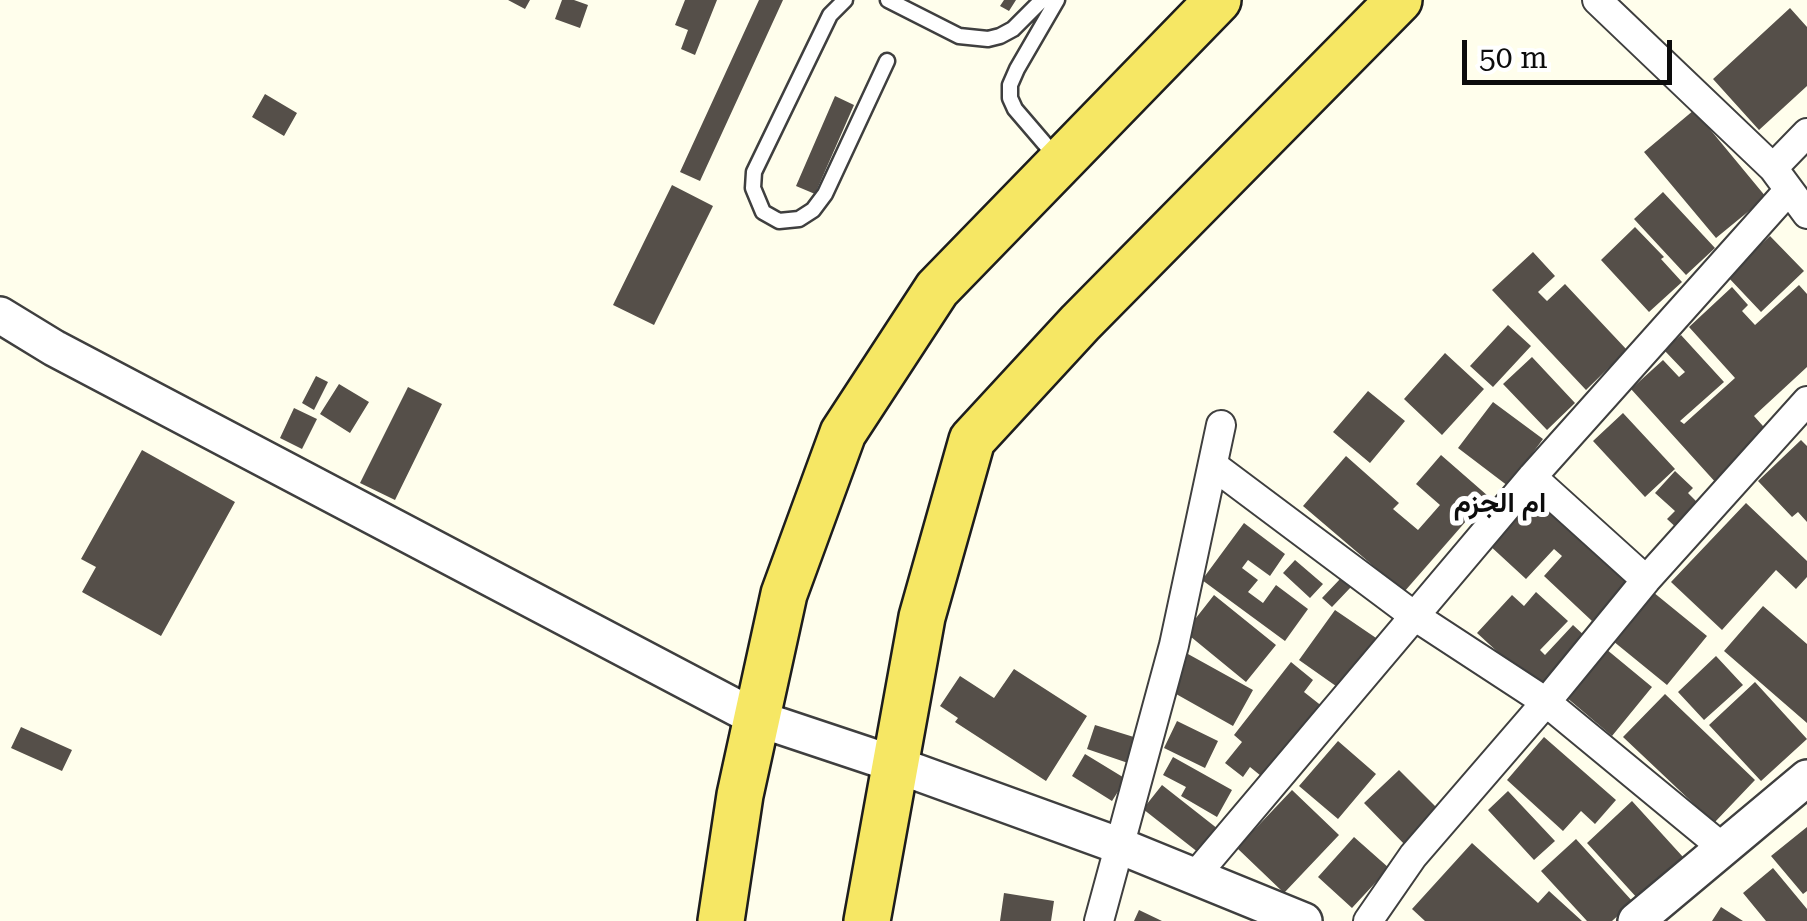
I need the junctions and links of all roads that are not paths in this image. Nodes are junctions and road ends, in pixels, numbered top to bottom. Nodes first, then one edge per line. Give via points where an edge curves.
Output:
1 (845, 0) edge
2 (888, 0) edge
3 (1042, 0) edge
4 (1057, 0) edge
5 (1218, 0) edge
6 (1399, 0) edge
7 (1603, 2) edge
8 (887, 61) dead end
9 (1807, 133) edge
10 (1061, 162) junction
11 (1780, 179) junction
12 (1807, 214) edge
13 (0, 314) edge
14 (1807, 401) edge
15 (1222, 424) dead end
16 (1214, 466) junction
17 (1532, 477) junction
18 (1646, 580) junction
19 (1413, 615) junction
20 (1546, 702) junction
21 (756, 718) junction
22 (894, 764) junction
23 (1807, 778) edge
24 (1120, 846) junction
25 (1723, 848) junction
26 (1194, 877) junction
27 (1260, 913) edge
28 (721, 921) edge
29 (866, 921) edge
30 (1099, 921) edge
31 (1304, 921) edge
32 (1368, 921) edge
33 (1636, 921) edge

1 - 8 lane via 830,16 754,172 752,188 764,212 779,221 814,210
2 - 3 lane via 959,36 988,39 1012,29
4 - 10 lane via 1016,68 1010,98
5 - 10 main road
6 - 22 main road via 972,440 922,617
7 - 11 street
9 - 11 street
10 - 21 main road via 937,289 843,433 784,594
11 - 12 street
11 - 17 street
13 - 21 street
14 - 18 street
15 - 16 street
16 - 19 street
16 - 24 street
17 - 18 street
17 - 19 street
18 - 20 street
19 - 20 street
19 - 26 street
20 - 25 street
20 - 32 street via 1413,856
21 - 22 street
21 - 28 main road
22 - 24 street
22 - 29 main road
23 - 25 street
24 - 26 street
24 - 30 street
25 - 33 street
26 - 27 street
27 - 31 street

